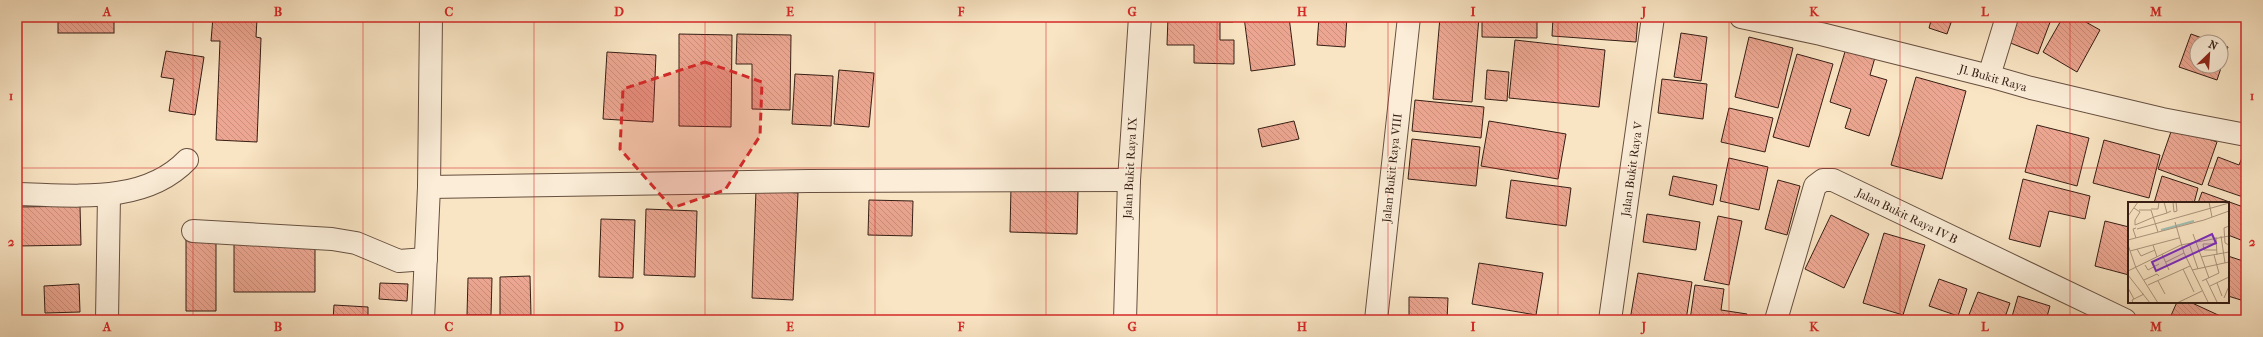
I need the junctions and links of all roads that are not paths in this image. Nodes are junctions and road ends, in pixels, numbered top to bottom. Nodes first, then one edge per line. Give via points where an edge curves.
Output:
1 (431, 17) edge
2 (1140, 17) edge
3 (1409, 17) edge
4 (1653, 17) edge
5 (1741, 17) edge
6 (2007, 17) edge
7 (1988, 76) junction
8 (2246, 135) edge
9 (187, 160) dead end
10 (1128, 180) junction
11 (428, 187) junction
12 (17, 194) edge
13 (109, 196) junction
14 (193, 231) dead end
15 (426, 259) junction
16 (107, 320) edge
17 (423, 320) edge
18 (1126, 320) edge
19 (1376, 320) edge
20 (1610, 320) edge
21 (1776, 320) edge
22 (2125, 320) edge

1 - 11 street
2 - 10 street, Jalan Bukit Raya IX
3 - 19 street, Jalan Bukit Raya VIII
4 - 20 street, Jalan Bukit Raya V
5 - 7 street, Jl. Bukit Raya via 1821,34
6 - 7 street
7 - 8 street, Jl. Bukit Raya via 2162,119
9 - 13 street via 179,168 145,186
10 - 11 street via 810,180
10 - 18 street, Jalan Bukit Raya IX
11 - 15 street
12 - 13 street
13 - 16 street
14 - 15 street via 332,239 356,243 399,261
15 - 17 street
21 - 22 street, Jalan Bukit Raya IV B via 1815,186 1823,180 1833,180

